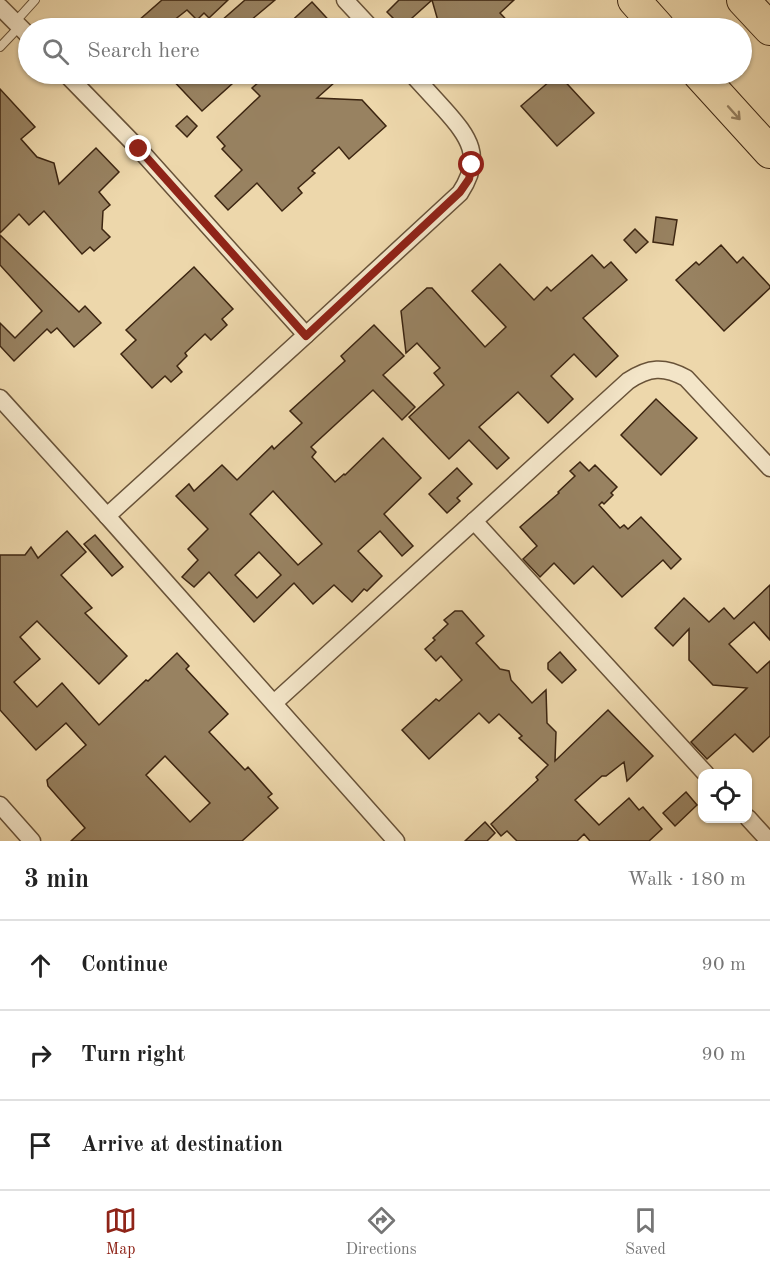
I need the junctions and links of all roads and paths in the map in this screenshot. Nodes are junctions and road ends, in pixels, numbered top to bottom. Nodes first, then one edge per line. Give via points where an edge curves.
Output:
1 (35, 0) edge
2 (345, 0) edge
3 (634, 0) edge
4 (743, 0) edge
5 (0, 7) edge
6 (26, 18) edge
7 (362, 18) edge
8 (650, 18) edge
9 (18, 23) edge
10 (770, 29) edge
11 (18, 31) edge
12 (0, 47) edge
13 (76, 84) edge
14 (421, 84) edge
15 (708, 84) edge
16 (770, 152) edge
17 (306, 336) junction
18 (0, 398) edge
19 (770, 468) edge
20 (107, 516) junction
21 (474, 521) junction
22 (274, 703) junction
23 (701, 769) edge
24 (0, 805) edge
25 (752, 823) edge
26 (32, 841) edge
27 (396, 841) edge
28 (768, 841) edge

1 - 6 lane
2 - 7 street
3 - 8 highway
4 - 10 highway
5 - 9 street
11 - 12 lane
13 - 17 street
14 - 17 street via 464,134 471,148 469,179 460,192
15 -> 16 highway
17 - 20 street
18 - 20 street
19 - 21 street via 686,378 675,372 650,370 628,381
20 - 22 street
21 - 22 street
21 - 23 street
22 - 27 street
24 - 26 street
25 - 28 street

